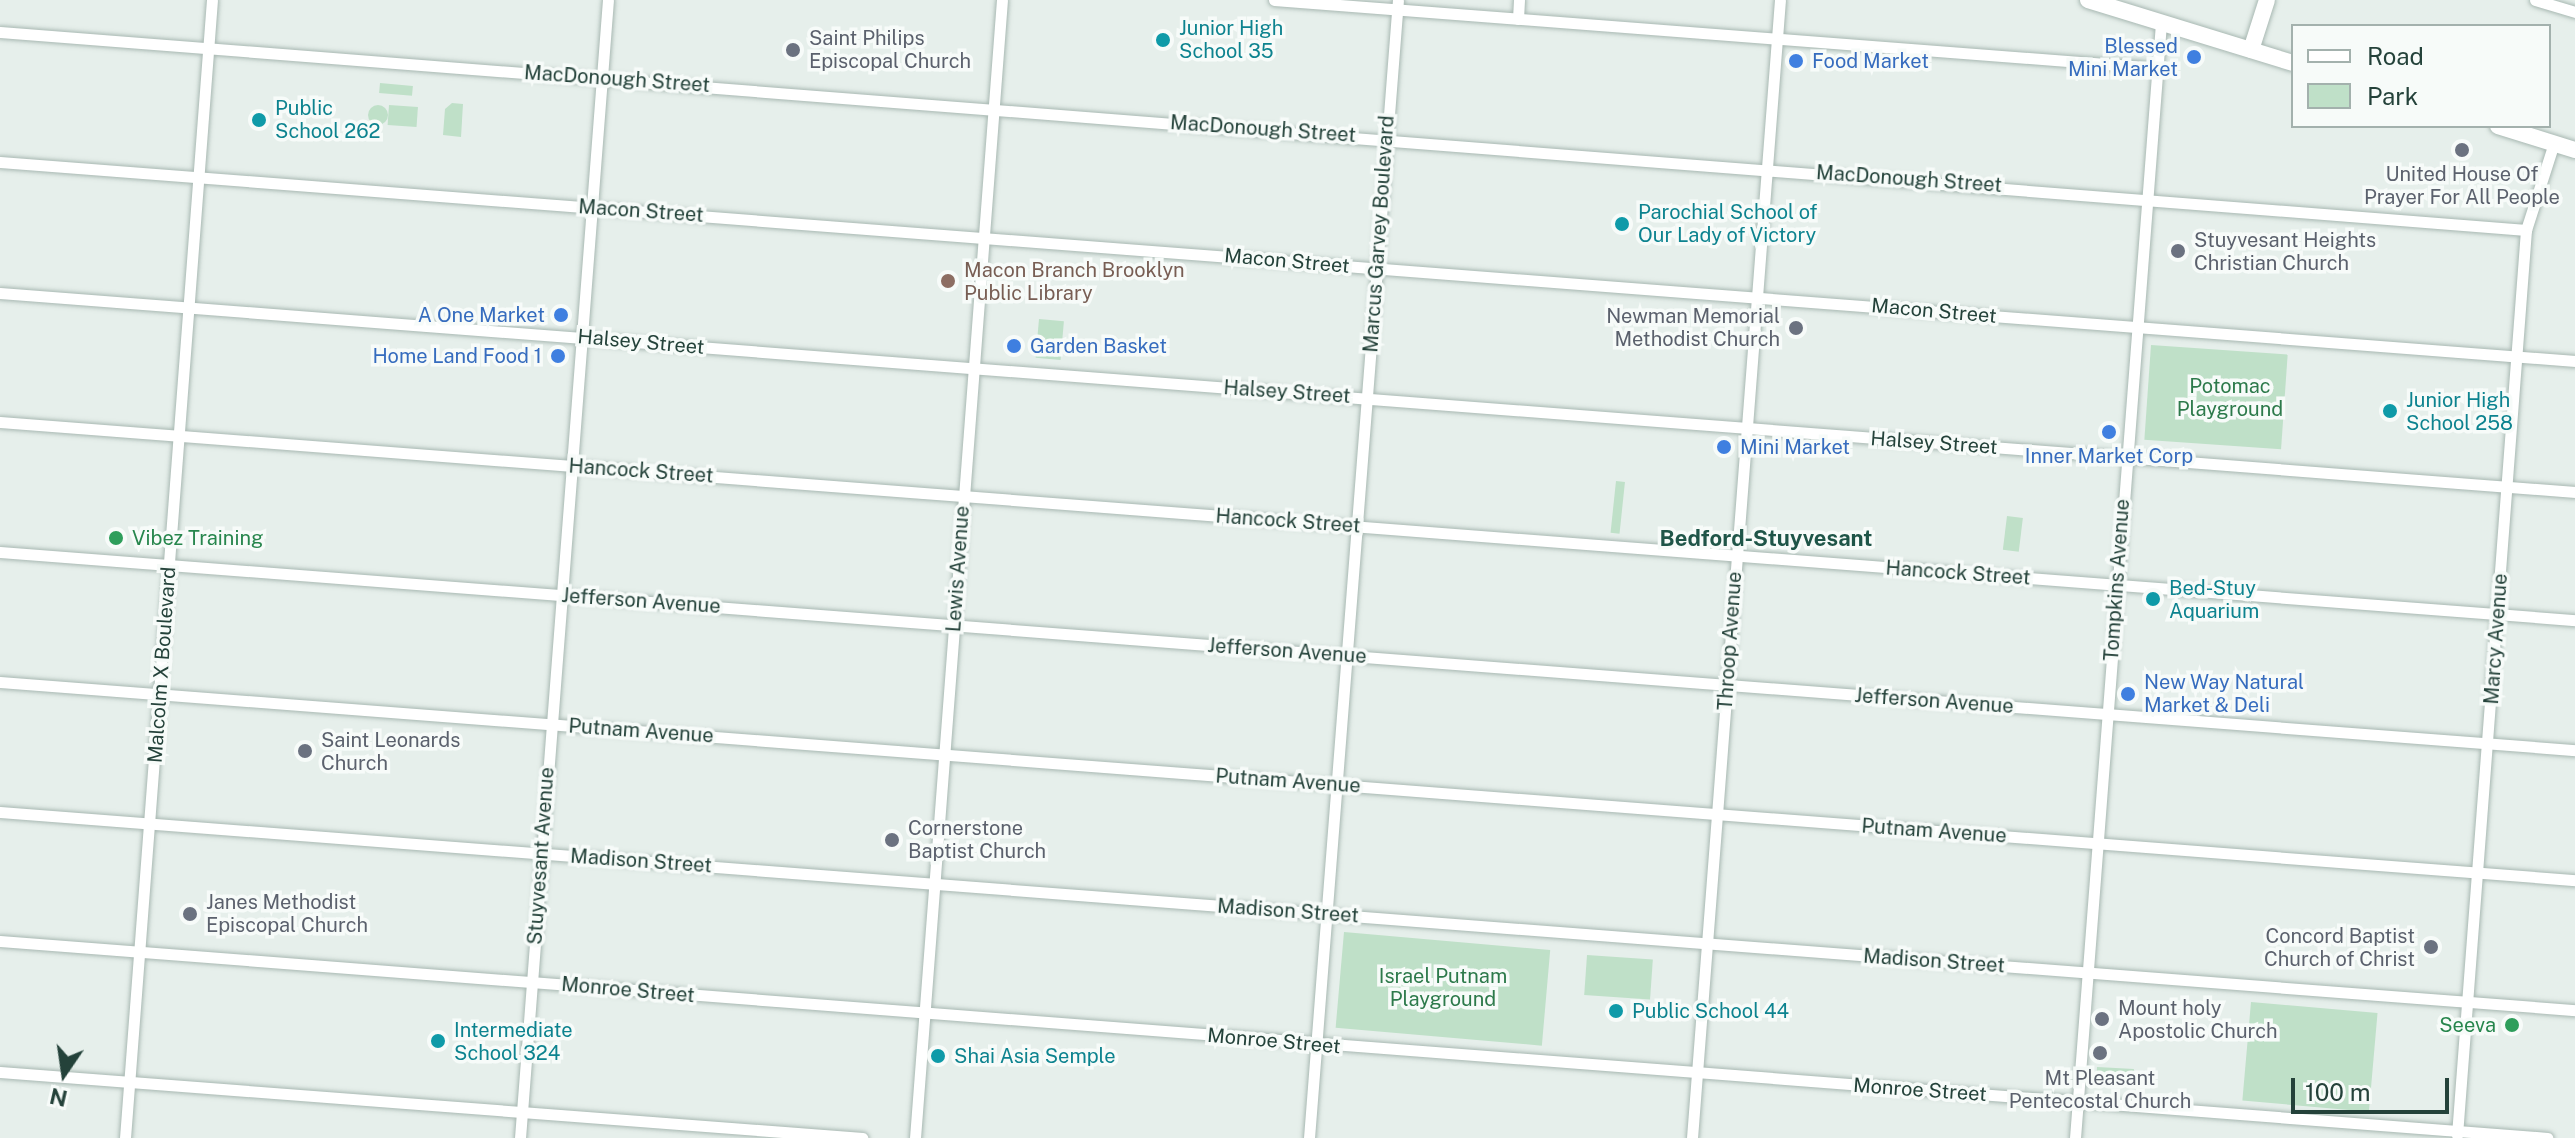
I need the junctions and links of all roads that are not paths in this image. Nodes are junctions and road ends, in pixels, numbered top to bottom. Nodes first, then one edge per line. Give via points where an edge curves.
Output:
1 (212, 0) edge
2 (608, 0) edge
3 (1002, 0) edge
4 (1274, 0) edge
5 (1519, 0) edge
6 (1780, 0) edge
7 (2088, 0) edge
8 (2267, 0) edge
9 (2535, 0) edge
10 (1398, 5) edge
11 (2575, 12) edge
12 (1518, 19) junction
13 (2161, 22) junction
14 (0, 32) edge
15 (1777, 39) junction
16 (208, 48) junction
17 (2251, 50) junction
18 (2291, 62) edge
19 (2157, 68) junction
20 (602, 78) junction
21 (994, 108) junction
22 (2505, 128) edge
23 (1385, 138) junction
24 (2554, 143) junction
25 (2575, 150) edge
26 (0, 162) edge
27 (1767, 169) junction
28 (199, 178) junction
29 (2146, 197) junction
30 (592, 207) junction
31 (2526, 230) junction
32 (984, 238) junction
33 (1376, 268) junction
34 (0, 293) edge
35 (1757, 297) junction
36 (190, 308) junction
37 (2137, 327) junction
38 (582, 338) junction
39 (2517, 357) junction
40 (2575, 361) edge
41 (974, 369) junction
42 (1366, 399) junction
43 (0, 422) edge
44 (1747, 428) junction
45 (179, 435) junction
46 (2127, 457) junction
47 (572, 466) junction
48 (2507, 486) junction
49 (2575, 492) edge
50 (964, 496) junction
51 (1356, 526) junction
52 (0, 552) edge
53 (1737, 556) junction
54 (169, 565) junction
55 (2117, 585) junction
56 (562, 595) junction
57 (2497, 614) junction
58 (2575, 620) edge
59 (954, 626) junction
60 (1346, 656) junction
61 (0, 682) edge
62 (1727, 685) junction
63 (160, 694) junction
64 (2107, 714) junction
65 (551, 724) junction
66 (2488, 743) junction
67 (2575, 750) edge
68 (944, 754) junction
69 (1336, 785) junction
70 (0, 812) edge
71 (1717, 814) junction
72 (149, 823) junction
73 (2097, 843) junction
74 (541, 853) junction
75 (2477, 873) junction
76 (2575, 880) edge
77 (934, 884) junction
78 (1326, 914) junction
79 (0, 941) edge
80 (1707, 943) junction
81 (139, 952) junction
82 (2087, 973) junction
83 (532, 982) junction
84 (2468, 1002) junction
85 (2575, 1010) edge
86 (925, 1013) junction
87 (1316, 1045) junction
88 (0, 1072) edge
89 (1697, 1072) junction
90 (129, 1082) junction
91 (2077, 1102) junction
92 (522, 1112) junction
93 (2457, 1135) edge
94 (125, 1138) edge
95 (520, 1138) edge
96 (862, 1138) edge
97 (915, 1138) edge
98 (1309, 1138) edge
99 (1692, 1138) edge
100 (2075, 1138) edge
101 (2547, 1138) edge

1 - 16 street, Malcolm X Boulevard
2 - 20 street, Stuyvesant Avenue
3 - 21 street, Lewis Avenue
4 - 10 street
5 - 12 street
6 - 15 street, Throop Avenue
7 - 13 main road
8 - 17 main road
9 - 11 street
10 - 12 street
10 - 23 street, Marcus Garvey Boulevard
12 - 15 street
13 - 17 main road
13 - 19 street, Tompkins Avenue
14 - 16 street, MacDonough Street
15 - 19 street
15 - 27 street, Throop Avenue
16 - 20 street, MacDonough Street
16 - 28 street, Malcolm X Boulevard
17 - 18 main road
19 - 29 street, Tompkins Avenue
20 - 21 street, MacDonough Street
20 - 30 street, Stuyvesant Avenue
21 - 23 street, MacDonough Street
21 - 32 street, Lewis Avenue
22 - 24 main road
23 - 27 street, MacDonough Street
23 - 33 street, Marcus Garvey Boulevard
24 - 25 main road
24 - 31 street, Marcy Avenue
26 - 28 street, Macon Street
27 - 29 street, MacDonough Street
27 - 35 street, Throop Avenue
28 - 30 street, Macon Street
28 - 36 street, Malcolm X Boulevard
29 - 31 street, MacDonough Street
29 - 37 street, Tompkins Avenue
30 - 32 street, Macon Street
30 - 38 street, Stuyvesant Avenue
31 - 39 street, Marcy Avenue
32 - 33 street, Macon Street
32 - 41 street, Lewis Avenue
33 - 35 street, Macon Street
33 - 42 street, Marcus Garvey Boulevard
34 - 36 street, Halsey Street
35 - 37 street, Macon Street
35 - 44 street, Throop Avenue
36 - 38 street, Halsey Street
36 - 45 street, Malcolm X Boulevard
37 - 39 street, Macon Street
37 - 46 street, Tompkins Avenue
38 - 41 street, Halsey Street
38 - 47 street, Stuyvesant Avenue
39 - 40 street, Macon Street
39 - 48 street, Marcy Avenue
41 - 42 street, Halsey Street
41 - 50 street, Lewis Avenue
42 - 44 street, Halsey Street
42 - 51 street, Marcus Garvey Boulevard
43 - 45 street, Hancock Street
44 - 46 street, Halsey Street
44 - 53 street, Throop Avenue
45 - 47 street, Hancock Street
45 - 54 street, Malcolm X Boulevard
46 - 48 street, Halsey Street
46 - 55 street, Tompkins Avenue
47 - 50 street, Hancock Street
47 - 56 street, Stuyvesant Avenue
48 - 49 street, Halsey Street
48 - 57 street, Marcy Avenue
50 - 51 street, Hancock Street
50 - 59 street, Lewis Avenue
51 - 53 street, Hancock Street
51 - 60 street, Marcus Garvey Boulevard
52 - 54 street, Jefferson Avenue
53 - 55 street, Hancock Street
53 - 62 street, Throop Avenue
54 - 56 street, Jefferson Avenue
54 - 63 street, Malcolm X Boulevard
55 - 57 street, Hancock Street
55 - 64 street, Tompkins Avenue
56 - 59 street, Jefferson Avenue
56 - 65 street, Stuyvesant Avenue
57 - 58 street, Hancock Street
57 - 66 street, Marcy Avenue
59 - 60 street, Jefferson Avenue
59 - 68 street, Lewis Avenue
60 - 62 street, Jefferson Avenue
60 - 69 street, Marcus Garvey Boulevard
61 - 63 street, Putnam Avenue
62 - 64 street, Jefferson Avenue
62 - 71 street, Throop Avenue
63 - 65 street, Putnam Avenue
63 - 72 street, Malcolm X Boulevard
64 - 66 street, Jefferson Avenue
64 - 73 street, Tompkins Avenue
65 - 68 street, Putnam Avenue
65 - 74 street, Stuyvesant Avenue
66 - 67 street, Jefferson Avenue
66 - 75 street, Marcy Avenue
68 - 69 street, Putnam Avenue
68 - 77 street, Lewis Avenue
69 - 71 street, Putnam Avenue
69 - 78 street, Marcus Garvey Boulevard
70 - 72 street, Madison Street
71 - 73 street, Putnam Avenue
71 - 80 street, Throop Avenue
72 - 74 street, Madison Street
72 - 81 street, Malcolm X Boulevard
73 - 75 street, Putnam Avenue
73 - 82 street, Tompkins Avenue
74 - 77 street, Madison Street
74 - 83 street, Stuyvesant Avenue
75 - 76 street, Putnam Avenue
75 - 84 street, Marcy Avenue
77 - 78 street, Madison Street
77 - 86 street, Lewis Avenue
78 - 80 street, Madison Street
78 - 87 street, Marcus Garvey Boulevard
79 - 81 street, Monroe Street
80 - 82 street, Madison Street
80 - 89 street, Throop Avenue
81 - 83 street, Monroe Street
81 - 90 street, Malcolm X Boulevard
82 - 84 street, Madison Street
82 - 91 street, Tompkins Avenue
83 - 86 street, Monroe Street
83 - 92 street, Stuyvesant Avenue
84 - 85 street, Madison Street
84 - 93 street, Marcy Avenue
86 - 87 street, Monroe Street
86 - 97 street, Lewis Avenue
87 - 89 street, Monroe Street
87 - 98 street, Marcus Garvey Boulevard
88 - 90 street
89 - 91 street, Monroe Street
89 - 99 street, Throop Avenue
90 - 92 street
90 - 94 street, Malcolm X Boulevard
91 - 93 street, Monroe Street
91 - 100 street, Tompkins Avenue
92 - 95 street, Stuyvesant Avenue
92 - 96 street
93 - 101 street, Monroe Street

